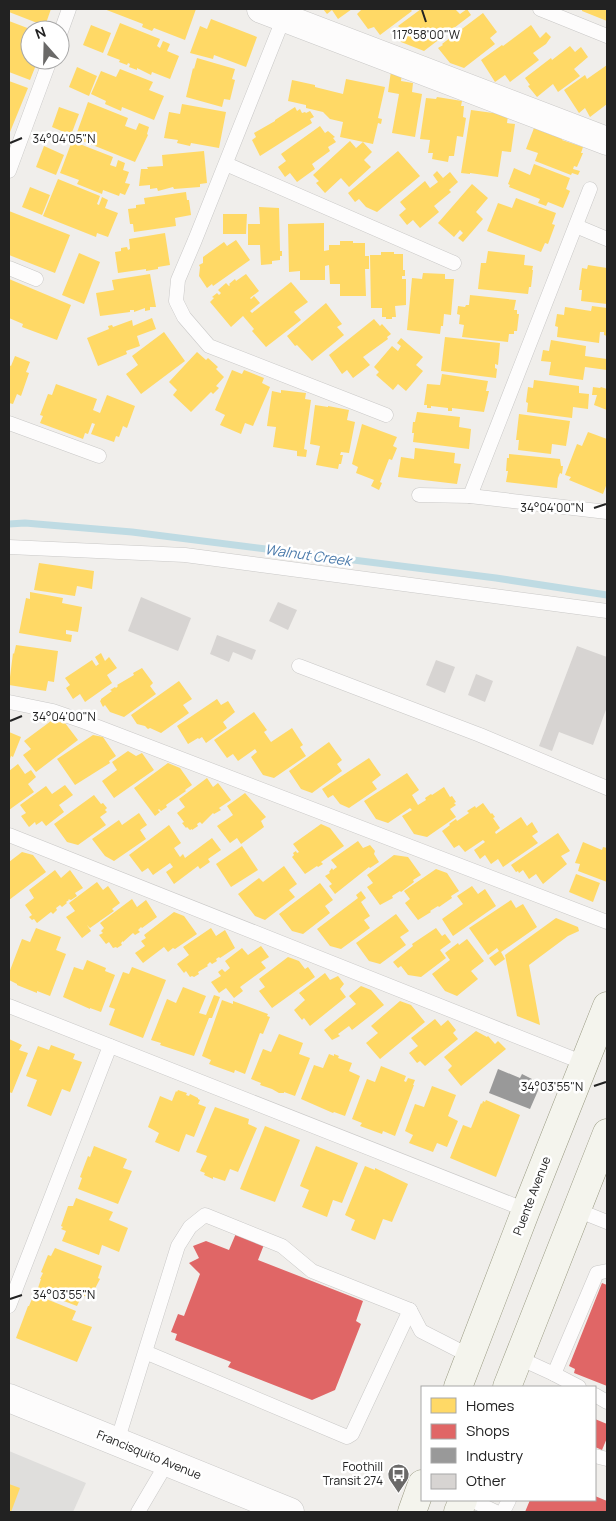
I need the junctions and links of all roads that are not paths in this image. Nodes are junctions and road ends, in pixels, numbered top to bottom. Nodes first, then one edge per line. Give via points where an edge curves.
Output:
1 (540, 9) edge
2 (273, 13) edge
3 (607, 36) edge
4 (46, 70) edge
5 (607, 142) edge
6 (226, 164) junction
7 (9, 171) edge
8 (590, 189) dead end
9 (576, 226) junction
10 (607, 239) edge
11 (454, 263) dead end
12 (9, 268) edge
13 (36, 279) dead end
14 (386, 415) dead end
15 (9, 423) edge
16 (99, 456) dead end
17 (419, 495) dead end
18 (470, 496) junction
19 (607, 512) edge
20 (9, 547) edge
21 (607, 611) edge
22 (299, 666) dead end
23 (9, 702) edge
24 (607, 788) edge
25 (9, 835) edge
26 (607, 922) edge
27 (9, 1006) edge
28 (607, 1006) edge
29 (110, 1046) junction
30 (584, 1063) junction
31 (607, 1133) edge
32 (526, 1210) junction
33 (577, 1210) junction
34 (607, 1222) edge
35 (607, 1271) edge
36 (9, 1306) edge
37 (410, 1310) junction
38 (145, 1352) junction
39 (470, 1356) junction
40 (519, 1358) junction
41 (554, 1374) junction
42 (458, 1386) edge
43 (507, 1386) edge
44 (577, 1386) edge
45 (596, 1396) edge
46 (9, 1398) edge
47 (607, 1402) edge
48 (117, 1442) junction
49 (164, 1461) junction
50 (421, 1487) edge
51 (473, 1501) edge
52 (138, 1512) edge
53 (290, 1512) edge
54 (412, 1512) edge
55 (496, 1512) edge

1 - 3 lane
2 - 5 street
2 - 6 lane
4 - 7 lane
6 - 11 lane
6 - 14 lane via 178,280 176,300 184,317 209,346
8 - 9 lane
9 - 10 lane
9 - 18 lane
12 - 13 lane
15 - 16 lane
17 - 18 lane
18 - 19 lane
20 - 21 lane via 185,555
22 - 24 lane via 480,735
23 - 26 lane via 85,722
25 - 30 lane
27 - 29 lane
28 - 30 main road, Puente Avenue
29 - 32 lane
29 - 36 lane
30 - 32 main road, Puente Avenue
31 - 33 main road
32 - 39 main road, Puente Avenue
33 - 34 lane
33 - 40 main road
35 - 41 lane via 597,1273
37 - 38 lane via 352,1434 347,1437
37 - 38 lane via 312,1271 282,1246 205,1215 190,1228 178,1246
37 - 39 lane via 421,1331
38 - 48 lane
39 - 42 main road, Puente Avenue
40 - 41 lane
40 - 43 main road
41 - 44 lane
45 - 47 lane
46 - 48 street, Francisquito Avenue
48 - 49 street, Francisquito Avenue
49 - 52 lane via 161,1473
49 - 53 street, Francisquito Avenue
50 - 54 main road
51 - 55 lane

